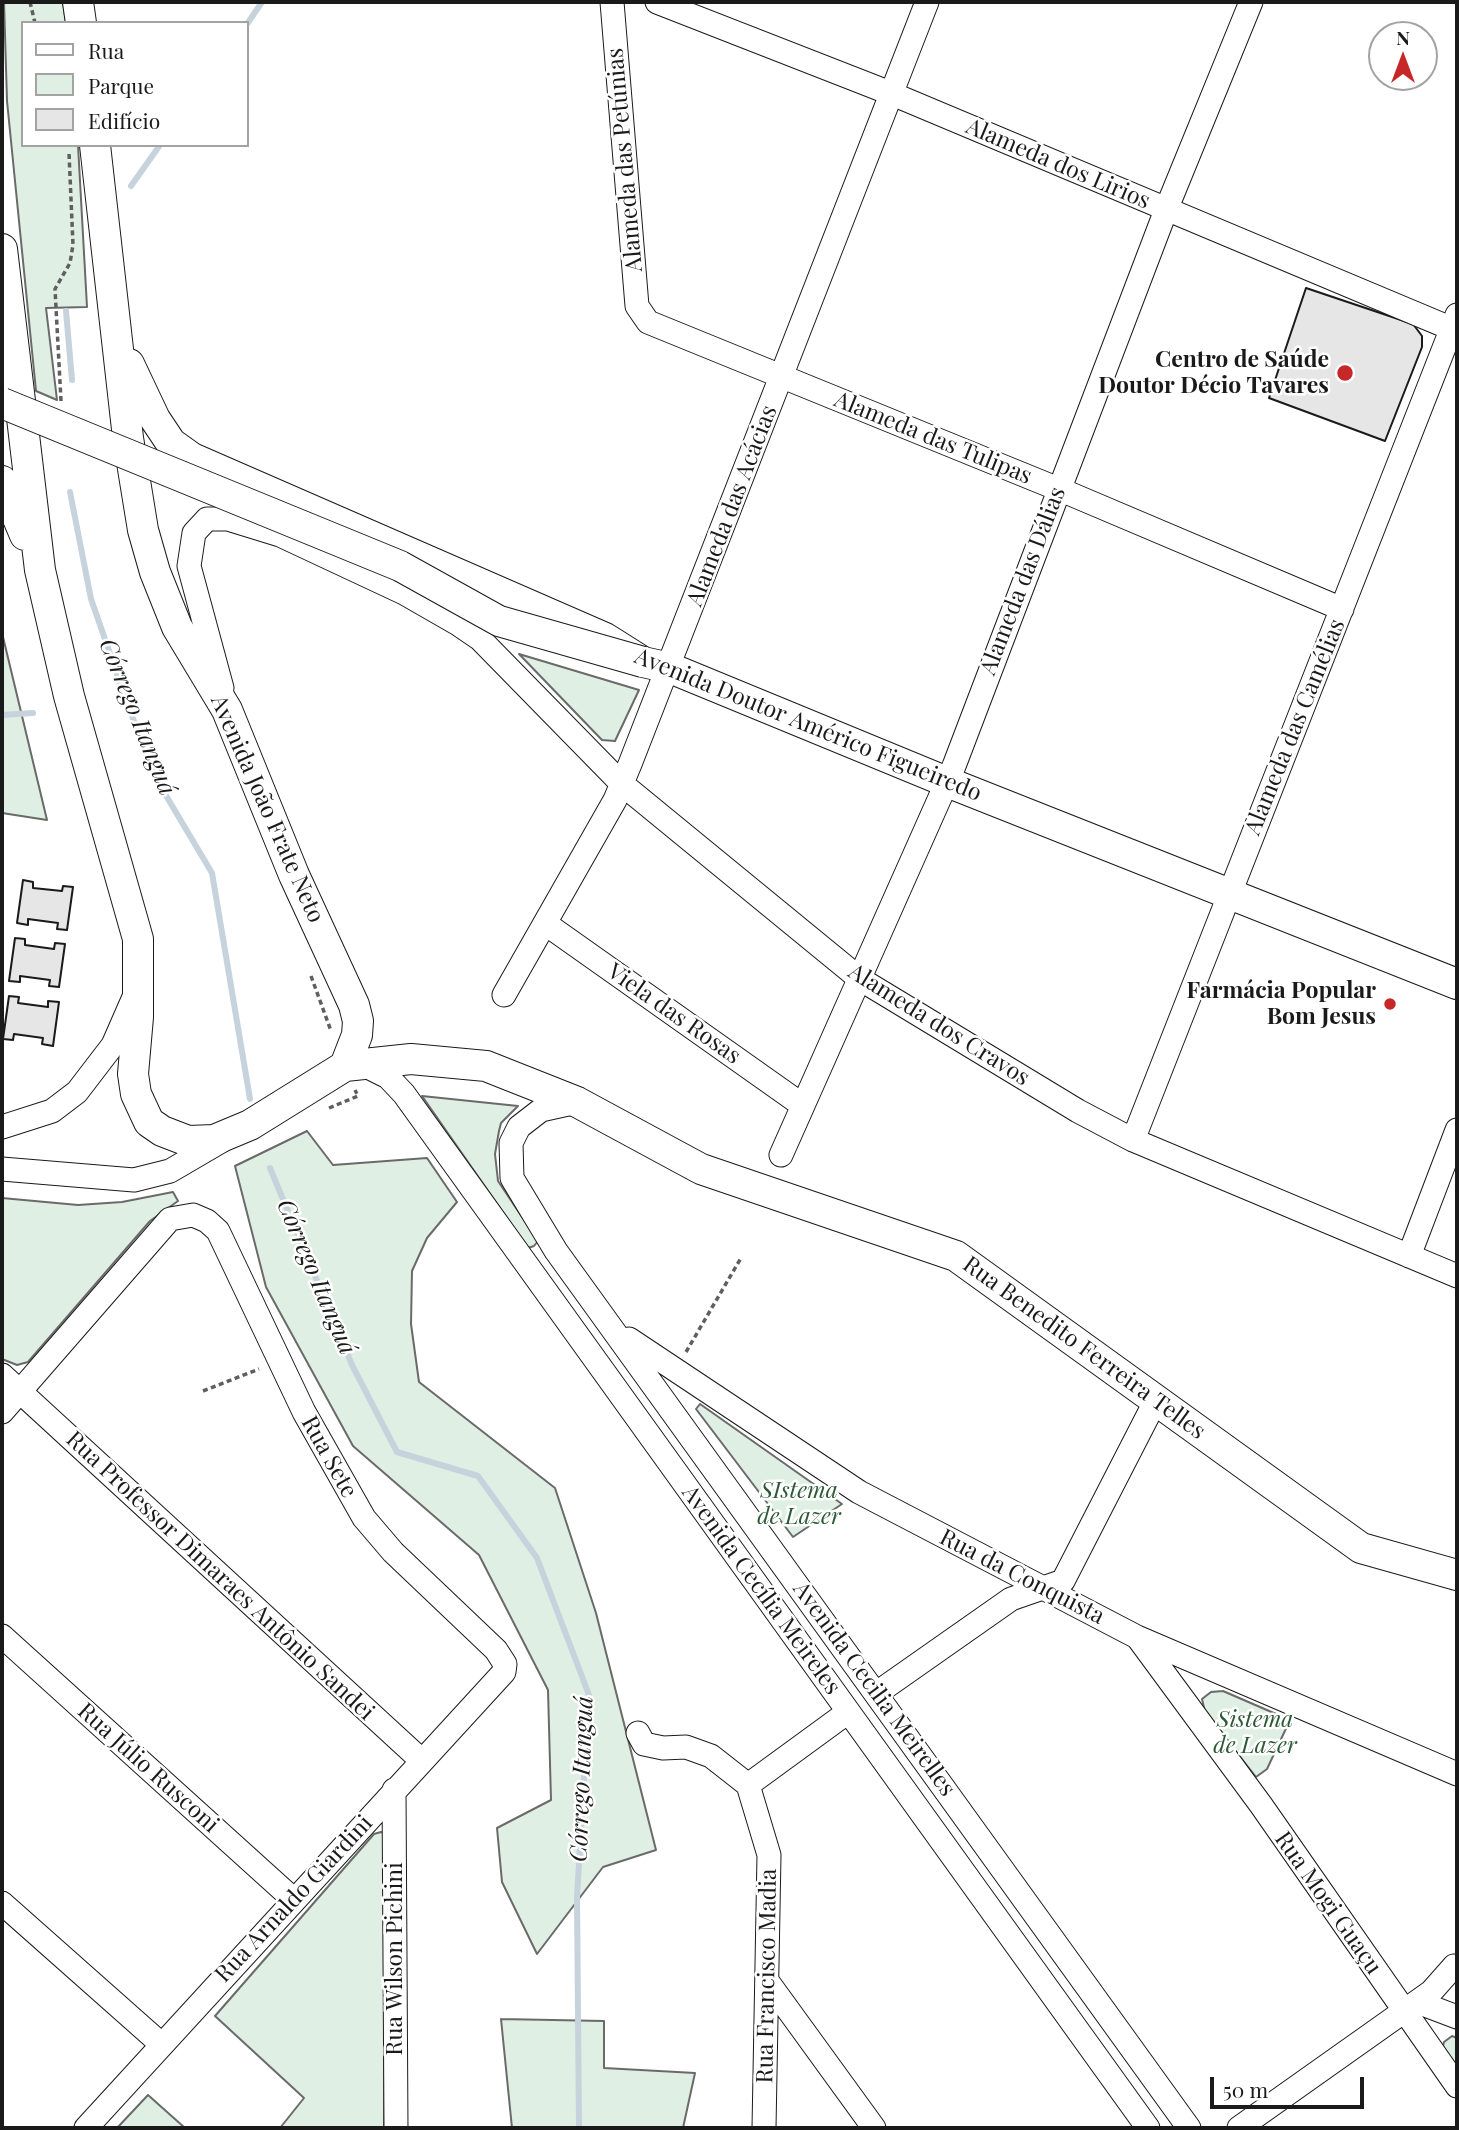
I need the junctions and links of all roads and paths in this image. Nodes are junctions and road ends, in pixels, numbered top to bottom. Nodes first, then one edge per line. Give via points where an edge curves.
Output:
1 (30, 2) edge
2 (78, 2) edge
3 (612, 2) edge
4 (657, 2) edge
5 (928, 2) edge
6 (1251, 2) edge
7 (35, 21) edge
8 (81, 21) edge
9 (890, 93) junction
10 (68, 147) edge
11 (95, 147) edge
12 (1166, 210) junction
13 (2, 249) edge
14 (111, 287) junction
15 (641, 317) joint
16 (1455, 325) edge
17 (781, 376) junction
18 (61, 401) dead end
19 (2, 403) edge
20 (2, 481) edge
21 (1058, 489) junction
22 (40, 570) junction
23 (1342, 609) junction
24 (657, 665) junction
25 (228, 710) junction
26 (947, 782) junction
27 (622, 784) junction
28 (1229, 895) junction
29 (546, 924) junction
30 (310, 974) dead end
31 (860, 979) junction
32 (139, 983) junction
33 (1457, 984) edge
34 (504, 995) dead end
35 (353, 1065) junction
36 (577, 1102) junction
37 (802, 1105) junction
38 (323, 1110) dead end
39 (250, 1125) junction
40 (2, 1127) edge
41 (1457, 1130) edge
42 (1133, 1140) junction
43 (781, 1155) dead end
44 (2, 1170) edge
45 (556, 1251) junction
46 (1409, 1256) junction
47 (741, 1258) dead end
48 (530, 1269) junction
49 (1457, 1276) edge
50 (614, 1329) junction
51 (281, 1360) junction
52 (674, 1371) junction
53 (2, 1375) edge
54 (203, 1391) dead end
55 (20, 1392) junction
56 (1156, 1400) junction
57 (2, 1412) edge
58 (1457, 1575) edge
59 (1042, 1587) junction
60 (2, 1636) edge
61 (1137, 1637) junction
62 (1200, 1666) junction
63 (504, 1672) joint
64 (877, 1693) junction
65 (848, 1712) junction
66 (1198, 1720) junction
67 (638, 1732) dead end
68 (421, 1760) junction
69 (1457, 1774) edge
70 (748, 1785) junction
71 (394, 1790) junction
72 (294, 1900) junction
73 (2, 1903) edge
74 (1456, 1962) edge
75 (768, 1982) junction
76 (1428, 2006) junction
77 (1403, 2011) junction
78 (1457, 2017) edge
79 (161, 2044) junction
80 (1457, 2086) edge
81 (86, 2128) edge
82 (396, 2128) edge
83 (764, 2128) edge
84 (874, 2128) edge
85 (1148, 2128) edge
86 (1189, 2128) edge
87 (1239, 2128) edge

1 - 7 path
2 - 8 main road
3 - 15 street, Alameda das Petúnias
4 - 9 street, Alameda dos Lirios
5 - 9 street, Alameda das Acácias
6 - 12 street, Alameda das Dálias
9 - 12 street, Alameda dos Lirios
9 - 17 street, Alameda das Acácias
10 - 18 path via 74,245 70,263 54,289
11 - 14 main road, Avenida João Frate Neto
12 - 16 street, Alameda dos Lirios
12 - 21 street, Alameda das Dálias
13 - 22 main road
14 - 24 main road, Avenida Doutor Américo Figueiredo via 134,378 171,443 204,463
14 - 25 main road, Avenida João Frate Neto via 143,530 177,627
15 - 17 street, Alameda das Tulipas
16 - 23 street, Alameda das Camélias
17 - 21 street, Alameda das Tulipas
17 - 24 street, Alameda das Acácias
19 - 24 main road, bridge via 400,566 499,621
20 - 22 main road
21 - 23 street, Alameda das Tulipas
21 - 26 street, Alameda das Dálias
22 - 32 main road via 69,696 134,916
23 - 28 street, Alameda das Camélias
24 - 26 main road, Avenida Doutor Américo Figueiredo
24 - 27 street, Alameda das Acácias
25 - 27 street, Alameda dos Cravos via 189,566 194,533 207,519 228,519 280,535 430,607 480,639
25 - 35 main road, Avenida João Frate Neto via 294,875 354,1005
26 - 28 main road, Avenida Doutor Américo Figueiredo
26 - 31 street, Alameda das Dálias
27 - 29 street, Alameda das Acácias
27 - 31 street, Alameda dos Cravos
28 - 33 main road, Avenida Doutor Américo Figueiredo
28 - 42 street, Alameda das Camélias
29 - 34 street, Alameda das Acácias
29 - 37 street, Viela das Rosas
30 - 35 path
31 - 37 street, Alameda das Dálias
31 - 42 street, Alameda dos Cravos
32 - 39 main road via 133,1074 149,1122 176,1138 200,1142
32 - 40 street via 113,1045 77,1092 52,1111
35 - 36 main road, Rua Benedito Ferreira Telles via 411,1059 486,1066
35 - 38 path via 358,1096
35 - 39 main road
35 - 48 street, Avenida Cecília Meireles via 388,1077 404,1094
36 - 45 street, Avenida Cecilia Meirelles via 541,1110 519,1127 512,1143 512,1178
36 - 56 main road, Rua Benedito Ferreira Telles via 701,1169 956,1255
37 - 43 street, Alameda das Dálias
39 - 44 street via 170,1171 134,1180
41 - 46 street
42 - 46 street, Alameda dos Cravos
45 - 48 street
45 - 50 street, Avenida Cecilia Meirelles
46 - 49 street, Alameda dos Cravos
47 - 52 path
48 - 65 street, Avenida Cecília Meireles
50 - 52 street, Rua da Conquista
50 - 64 street, Avenida Cecilia Meirelles
51 - 54 path
51 - 55 street, Rua Sete via 218,1231 193,1215 170,1219
51 - 63 street, Rua Sete via 304,1412 364,1518 393,1552 496,1650 505,1664
52 - 59 street, Rua da Conquista via 859,1492
53 - 55 street, Rua Professor Dimaraes Antônio Sandei
55 - 57 street
55 - 68 street, Rua Professor Dimaraes Antônio Sandei
56 - 58 main road, Rua Benedito Ferreira Telles via 1361,1548
56 - 59 street via 1063,1581
59 - 61 street, Rua da Conquista
59 - 64 street via 1011,1600
60 - 72 street, Rua Júlio Rusconi
61 - 62 street, Rua da Conquista
61 - 66 street, Rua Mogi Guaçu
62 - 66 street, Rua Mogi Guaçu via 1192,1689
62 - 69 street, Rua da Conquista
63 - 68 street, Rua Arnaldo Giardini
64 - 86 street, Avenida Cecilia Meirelles
65 - 70 street
65 - 85 street, Avenida Cecília Meireles
66 - 77 street, Rua Mogi Guaçu
67 - 70 street via 644,1744 686,1747 711,1756
68 - 71 street, Rua Arnaldo Giardini
70 - 75 street, Rua Francisco Madia via 769,1855
71 - 72 street, Rua Arnaldo Giardini
71 - 82 street, Rua Wilson Pichini
72 - 79 street, Rua Arnaldo Giardini
73 - 79 street
74 - 76 street via 1442,1996
74 - 77 street via 1432,1993
75 - 83 street, Rua Francisco Madia
75 - 84 street
76 - 77 street
76 - 78 street
77 - 80 street, Rua Mogi Guaçu
77 - 87 street
79 - 81 street, Rua Arnaldo Giardini

